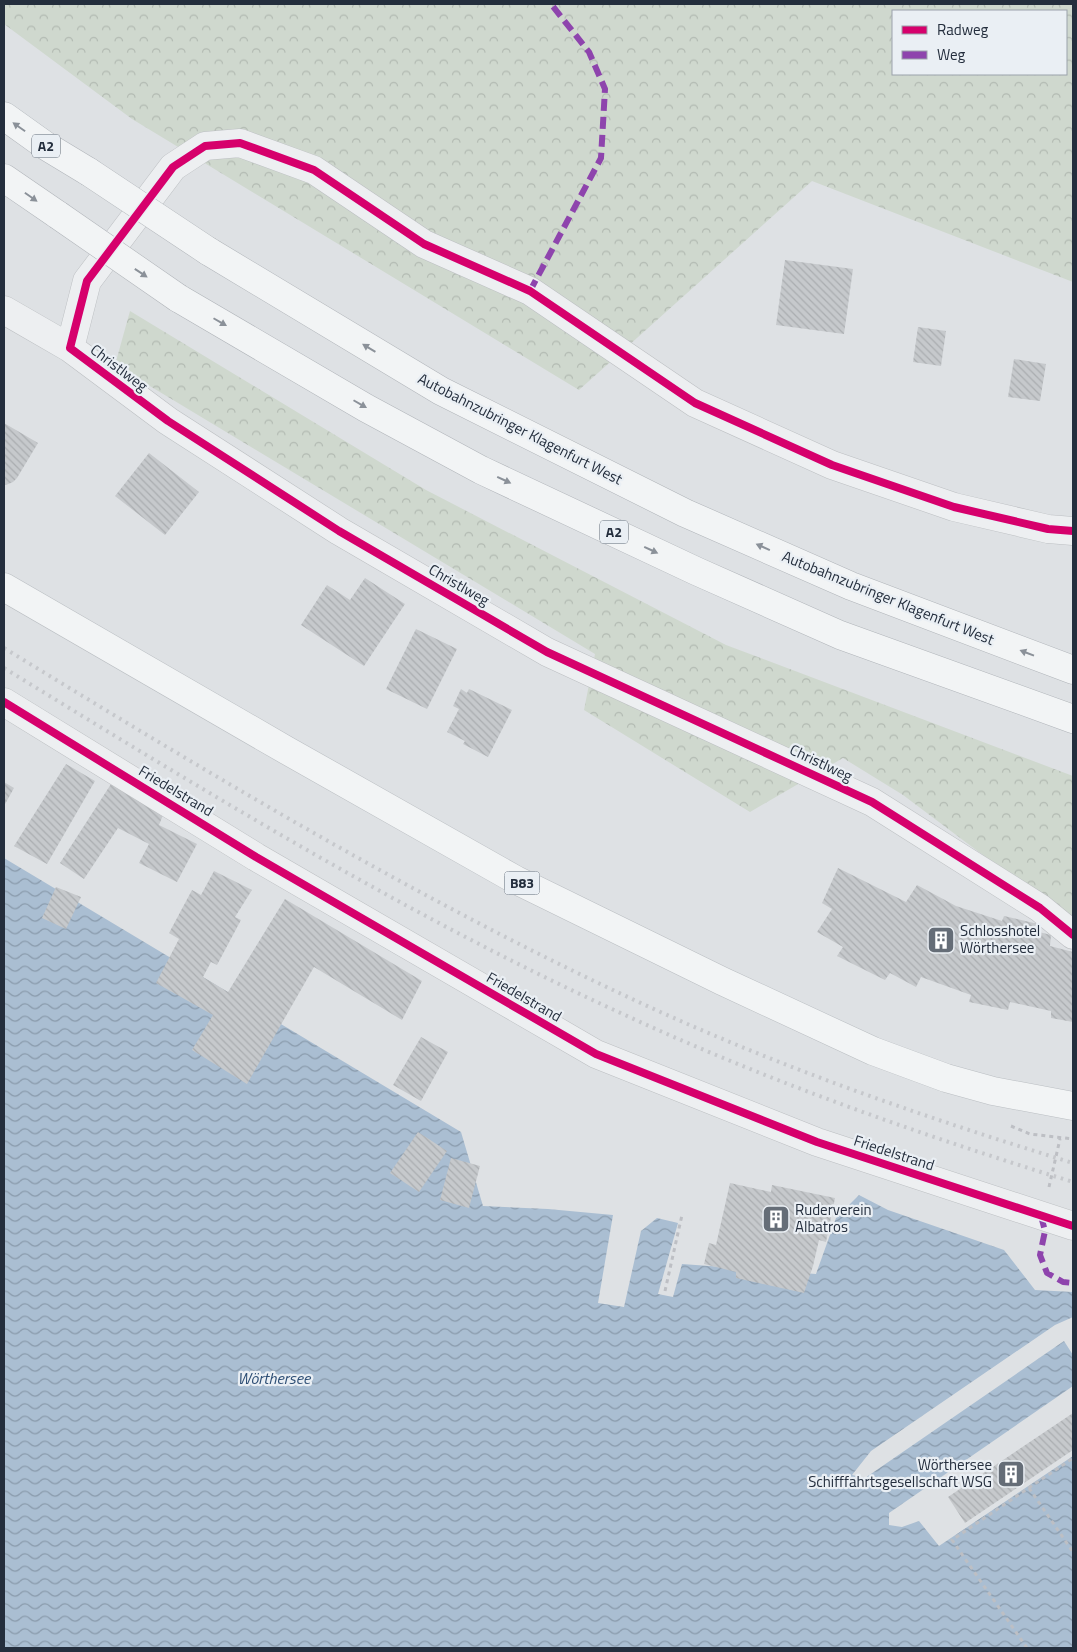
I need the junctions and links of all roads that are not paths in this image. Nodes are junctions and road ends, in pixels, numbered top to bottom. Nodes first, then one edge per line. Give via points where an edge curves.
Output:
1 (4, 116) edge
2 (4, 178) edge
3 (4, 310) edge
4 (70, 348) junction
5 (1073, 531) edge
6 (4, 587) edge
7 (1073, 670) edge
8 (4, 702) edge
9 (1073, 719) edge
10 (1073, 935) edge
11 (1073, 1106) edge
12 (1073, 1226) edge

7 -> 1 main road, Autobahnzubringer Klagenfurt West / A2, bridge via 851,586 685,514 441,391 208,251
2 -> 9 main road, A2, bridge via 178,298 366,408 481,470 840,635
3 - 4 street, Christlweg
4 - 5 street, Christlweg via 87,280 173,166 205,146 240,143 314,170 424,244 530,291 696,403 832,465 954,507
4 - 10 street, Christlweg via 168,421 339,532 547,652 872,802 1040,908
6 - 11 main road, B83 via 516,880 722,981 873,1051 946,1078 992,1091
8 - 12 street, Friedelstrand via 256,857 596,1054 817,1142

